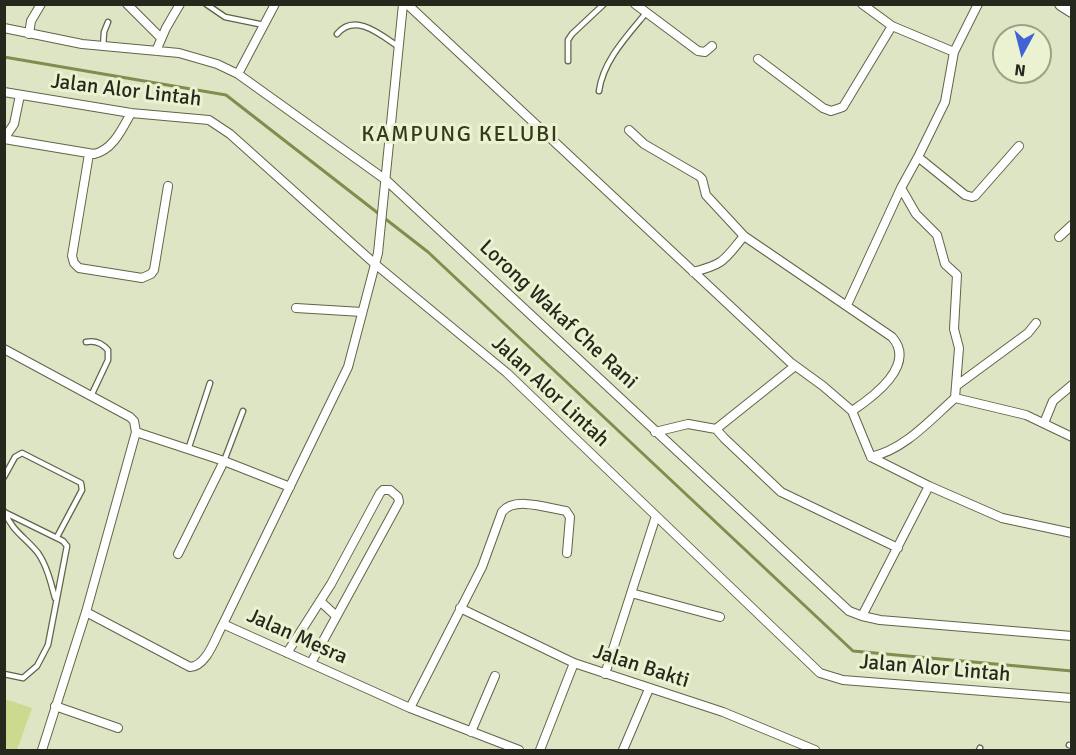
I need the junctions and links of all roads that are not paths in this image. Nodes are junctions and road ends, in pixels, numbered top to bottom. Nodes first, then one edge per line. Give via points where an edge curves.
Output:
1 (41, 4) edge
2 (127, 4) edge
3 (180, 4) edge
4 (206, 4) edge
5 (275, 4) edge
6 (405, 4) edge
7 (604, 4) edge
8 (635, 4) edge
9 (862, 4) edge
10 (978, 4) edge
11 (1061, 4) edge
12 (1071, 11) edge
13 (646, 13) junction
14 (108, 22) dead end
15 (264, 25) junction
16 (892, 26) junction
17 (4, 28) edge
18 (29, 34) junction
19 (337, 34) dead end
20 (161, 38) junction
21 (399, 46) junction
22 (712, 46) dead end
23 (103, 47) junction
24 (156, 51) junction
25 (954, 52) junction
26 (758, 59) dead end
27 (568, 61) dead end
28 (238, 74) junction
29 (599, 91) dead end
30 (4, 92) edge
31 (20, 95) junction
32 (131, 113) junction
33 (629, 130) dead end
34 (4, 139) edge
35 (1019, 146) dead end
36 (88, 153) junction
37 (918, 157) junction
38 (386, 180) junction
39 (168, 186) dead end
40 (902, 188) junction
41 (1071, 225) edge
42 (744, 236) junction
43 (1059, 237) dead end
44 (375, 264) junction
45 (693, 272) junction
46 (847, 305) junction
47 (296, 308) dead end
48 (362, 312) junction
49 (1036, 323) dead end
50 (86, 342) dead end
51 (4, 349) edge
52 (795, 366) junction
53 (210, 383) dead end
54 (1071, 385) edge
55 (956, 386) junction
56 (91, 396) junction
57 (955, 398) junction
58 (243, 411) dead end
59 (852, 411) junction
60 (1044, 423) junction
61 (716, 429) junction
62 (136, 432) junction
63 (655, 432) junction
64 (1071, 437) edge
65 (188, 450) junction
66 (871, 457) junction
67 (224, 461) junction
68 (4, 477) edge
69 (929, 486) junction
70 (290, 487) junction
71 (5, 512) edge
72 (656, 516) junction
73 (1071, 533) edge
74 (57, 537) junction
75 (898, 549) junction
76 (567, 553) dead end
77 (178, 554) dead end
78 (631, 594) junction
79 (56, 601) junction
80 (320, 602) junction
81 (460, 608) junction
82 (86, 612) junction
83 (335, 615) junction
84 (720, 616) dead end
85 (862, 616) junction
86 (223, 624) junction
87 (1071, 636) edge
88 (287, 653) junction
89 (311, 663) junction
90 (574, 663) junction
91 (4, 674) edge
92 (605, 674) junction
93 (495, 676) dead end
94 (649, 689) junction
95 (1071, 698) edge
96 (55, 706) junction
97 (410, 708) junction
98 (118, 728) dead end
99 (471, 732) junction
100 (42, 750) edge
101 (519, 750) edge
102 (540, 750) edge
103 (623, 750) edge
104 (815, 750) edge

1 - 18 street
2 - 20 street
3 - 20 street
4 - 15 lane via 225,17
5 - 15 street
6 - 21 street
6 - 45 street
7 - 27 lane via 568,40
8 - 13 street
9 - 16 street
10 - 25 street
11 - 12 street
13 - 22 street via 700,53
13 - 29 lane via 610,62
14 - 23 lane
15 - 28 street
16 - 25 street
16 - 26 street via 843,107 835,111 823,108
17 - 18 street, Lorong Wakaf Che Rani
18 - 23 street, Lorong Wakaf Che Rani
19 - 21 lane via 355,23
20 - 24 street
21 - 38 street
23 - 24 street, Lorong Wakaf Che Rani
24 - 28 street, Lorong Wakaf Che Rani via 217,63
25 - 37 street via 945,102
28 - 38 street, Lorong Wakaf Che Rani
30 - 31 street, Jalan Alor Lintah
31 - 32 street, Jalan Alor Lintah
31 - 34 street via 14,124
32 - 36 street via 108,147 100,153
32 - 44 street, Jalan Alor Lintah via 209,120 230,134
33 - 42 street via 644,144 699,176 706,195
34 - 36 street
35 - 37 street via 972,197
36 - 39 street via 72,256 79,268 142,278 151,274
37 - 40 street
38 - 44 street
38 - 63 street, Lorong Wakaf Che Rani
40 - 46 street
40 - 55 street via 916,214 938,236 945,264 957,274
41 - 43 street
42 - 45 street via 722,262
42 - 46 street
44 - 48 street
44 - 72 street, Jalan Alor Lintah via 507,373
45 - 52 street
46 - 59 street via 892,337 900,350 886,384
47 - 48 street
48 - 70 street via 344,378
49 - 55 street
50 - 56 lane via 102,344 108,350 108,360
51 - 56 street
52 - 59 street
52 - 61 street
53 - 65 lane
54 - 60 street via 1053,401
55 - 57 street
56 - 62 street via 130,417
57 - 60 street via 1018,412
57 - 66 street via 902,444
58 - 67 lane
59 - 66 street
60 - 64 street
61 - 63 street via 688,424
61 - 75 street via 781,492
62 - 65 street
62 - 82 street
63 - 85 street, Lorong Wakaf Che Rani via 849,610
65 - 67 street
66 - 69 street
67 - 70 street
67 - 77 street
68 - 74 lane via 15,457 22,453 81,483 82,490
69 - 73 street via 1002,518
69 - 75 street
70 - 86 street
71 - 74 lane
71 - 79 lane via 9,524 38,553
72 - 78 street
72 - 95 street, Jalan Alor Lintah via 820,673
74 - 79 lane via 67,546
75 - 85 street
76 - 81 street via 570,517 566,511 510,504 502,512 482,567
78 - 84 street
78 - 92 street
79 - 91 lane via 48,645 37,666 23,678
80 - 83 street
80 - 83 street via 380,492 395,493 399,502
80 - 88 street
81 - 90 street, Jalan Bakti
81 - 97 street
82 - 86 street, Jalan Mesra via 190,667 203,661
82 - 96 street
83 - 89 street
85 - 87 street, Lorong Wakaf Che Rani
86 - 88 street, Jalan Mesra
88 - 89 street, Jalan Mesra
89 - 97 street, Jalan Mesra
90 - 92 street, Jalan Bakti
90 - 102 street
92 - 94 street, Jalan Bakti
93 - 99 street
94 - 103 street
94 - 104 street, Jalan Bakti via 723,712
96 - 98 street
96 - 100 street
97 - 99 street, Jalan Mesra
99 - 101 street, Jalan Mesra

